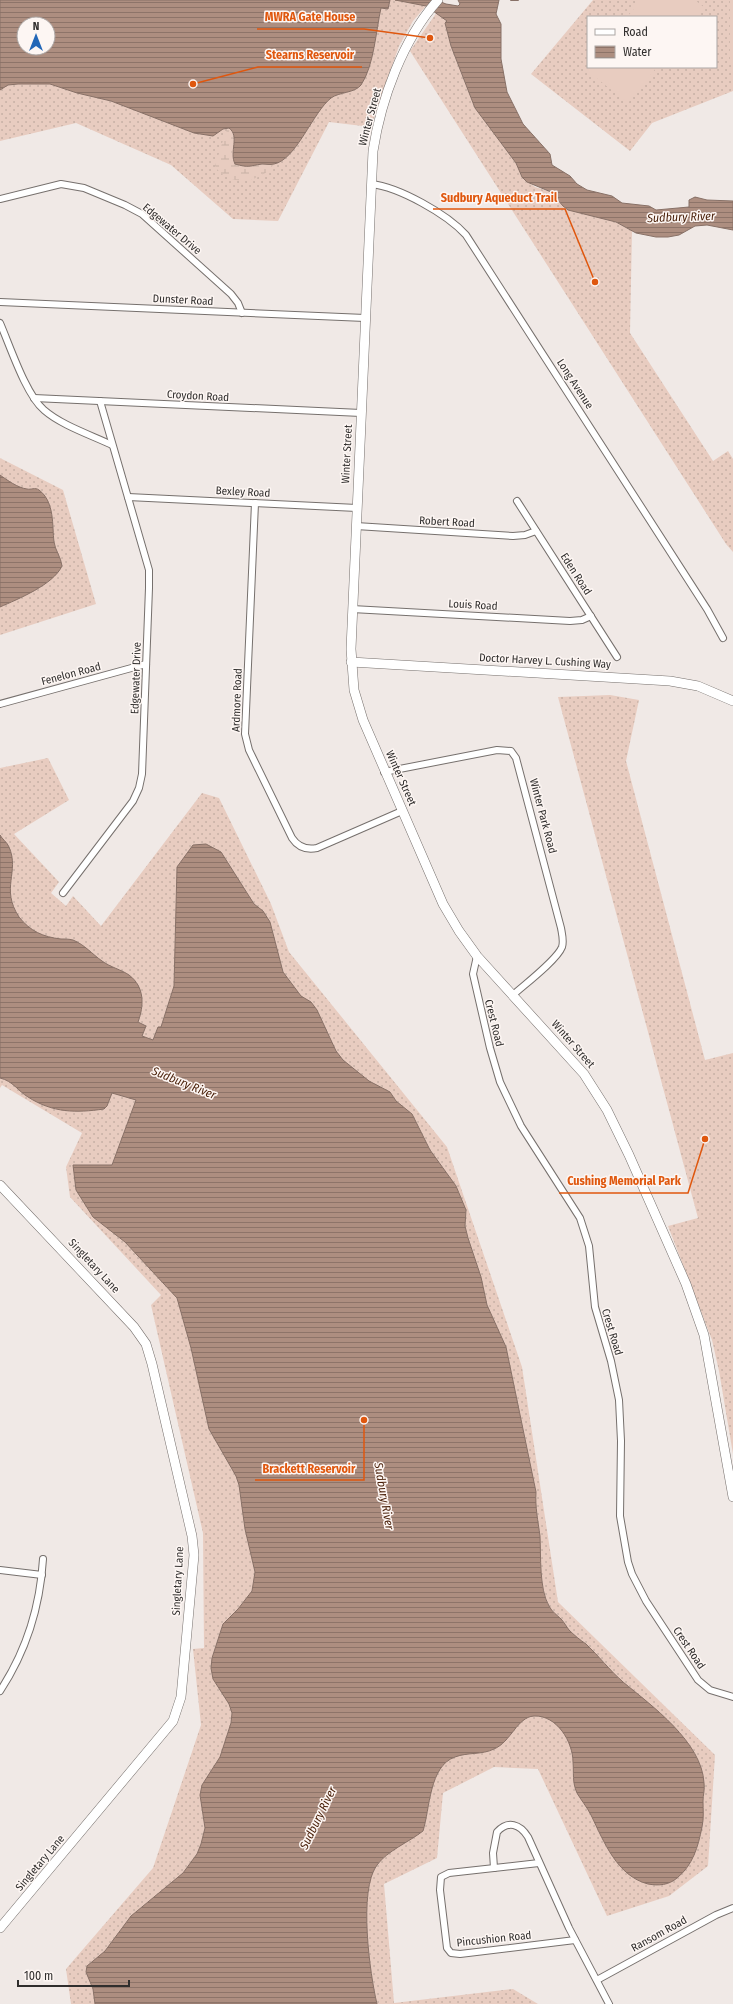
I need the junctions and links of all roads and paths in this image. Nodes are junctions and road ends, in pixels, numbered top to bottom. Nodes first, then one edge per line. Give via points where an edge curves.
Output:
1 (438, 0) edge
2 (371, 184) junction
3 (0, 199) edge
4 (0, 302) edge
5 (242, 313) junction
6 (365, 318) junction
7 (0, 323) edge
8 (34, 398) junction
9 (100, 401) junction
10 (361, 413) junction
11 (112, 444) junction
12 (128, 497) junction
13 (517, 501) dead end
14 (255, 503) junction
15 (357, 508) junction
16 (356, 526) junction
17 (536, 531) junction
18 (352, 609) junction
19 (591, 616) junction
20 (723, 638) dead end
21 (617, 657) dead end
22 (351, 662) junction
23 (146, 664) junction
24 (733, 702) edge
25 (0, 704) edge
26 (384, 772) junction
27 (402, 811) junction
28 (63, 893) dead end
29 (477, 956) junction
30 (513, 995) junction
31 (0, 1184) edge
32 (733, 1498) edge
33 (43, 1560) dead end
34 (0, 1570) edge
35 (42, 1575) junction
36 (0, 1690) edge
37 (733, 1697) edge
38 (539, 1863) junction
39 (494, 1868) junction
40 (733, 1908) edge
41 (0, 1928) edge
42 (575, 1940) junction
43 (597, 1980) junction
44 (609, 2004) edge

1 - 2 main road, Winter Street via 404,49 374,145
2 - 6 main road, Winter Street
2 - 20 street, Long Avenue via 432,208 448,218 466,235 707,609
3 - 5 street, Edgewater Drive via 68,184 125,205 150,220 231,294
4 - 5 street, Dunster Road
5 - 6 street, Dunster Road
6 - 10 main road, Winter Street
7 - 8 street
8 - 9 street, Croydon Road
8 - 11 street via 54,417
9 - 10 street, Croydon Road
9 - 11 street, Edgewater Drive
10 - 15 main road, Winter Street
11 - 12 street, Edgewater Drive
12 - 14 street, Bexley Road
12 - 23 street, Edgewater Drive via 149,570
13 - 17 street, Eden Road
14 - 15 street, Bexley Road
14 - 27 street, Ardmore Road via 246,734 250,752 292,838 303,848 317,848
15 - 16 main road, Winter Street
16 - 17 street, Robert Road via 513,536
16 - 18 main road, Winter Street
17 - 19 street, Eden Road
18 - 19 street, Louis Road via 570,621
18 - 22 main road, Winter Street
19 - 21 street, Eden Road
22 - 24 main road, Doctor Harvey L. Cushing Way via 670,680 698,686
22 - 26 main road, Winter Street via 357,705
23 - 25 street, Fenelon Road
23 - 28 street, Edgewater Drive via 142,774 139,788 133,801
26 - 27 main road, Winter Street
26 - 30 street, Winter Park Road via 497,750 511,751 516,758 563,941 554,958
27 - 29 main road, Winter Street via 443,904
29 - 30 main road, Winter Street
29 - 37 street, Crest Road via 473,970 474,979 500,1082 521,1126 580,1218 589,1246 594,1307 611,1361 619,1400 620,1516 632,1574 646,1601 698,1680 710,1690
30 - 32 main road, Winter Street via 575,1063 600,1098 621,1138 683,1279 707,1350
31 - 41 main road, Singletary Lane via 127,1319 146,1344 190,1528 194,1555 181,1697 174,1721
33 - 35 street
34 - 35 street
35 - 36 street via 38,1604 29,1636
38 - 39 street, Pincushion Road
38 - 39 street via 525,1831 510,1824 497,1832 493,1853
38 - 42 street
39 - 42 street, Pincushion Road via 449,1873 441,1877 440,1890 447,1948 451,1953
40 - 43 street, Ransom Road
42 - 43 street
43 - 44 street

